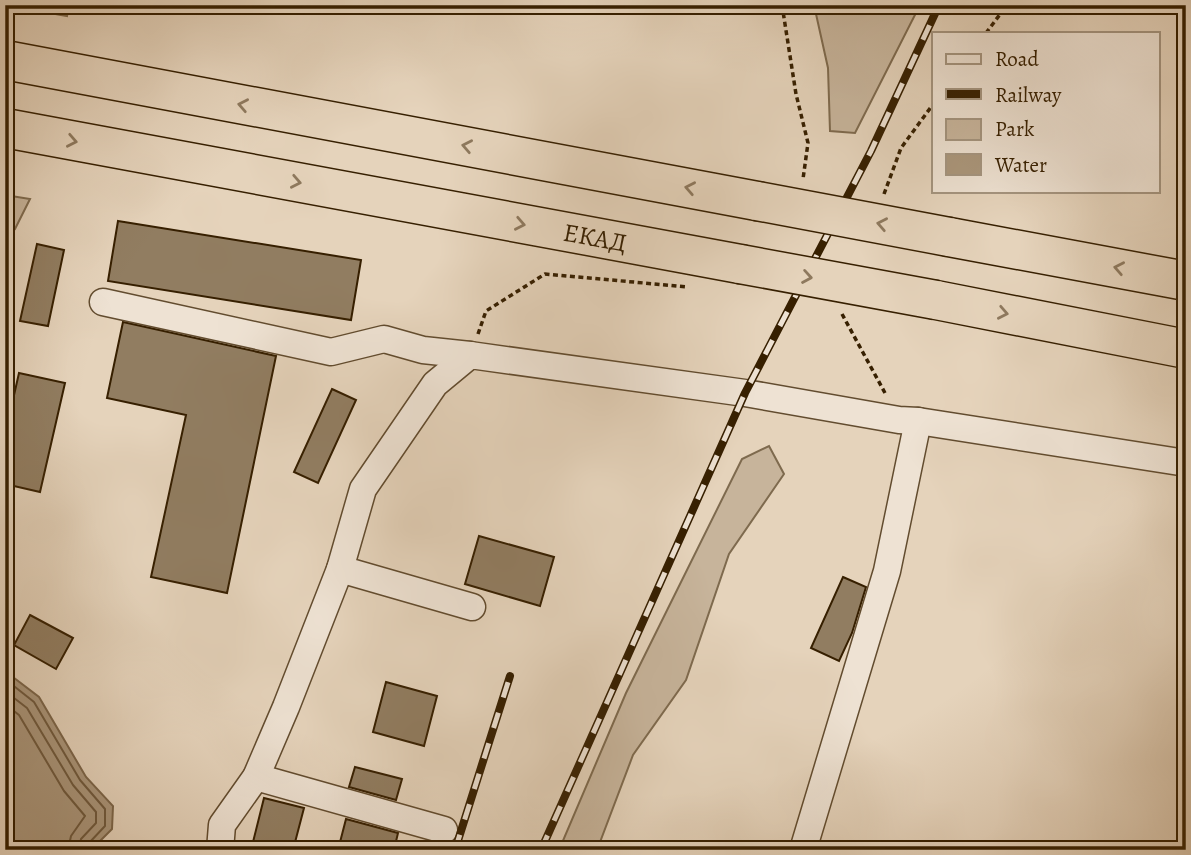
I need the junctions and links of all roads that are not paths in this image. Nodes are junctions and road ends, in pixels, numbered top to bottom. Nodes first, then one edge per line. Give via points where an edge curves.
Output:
1 (5, 60) edge
2 (5, 128) edge
3 (1186, 281) edge
4 (103, 302) dead end
5 (1186, 349) edge
6 (470, 355) junction
7 (918, 421) junction
8 (1186, 463) edge
9 (340, 569) junction
10 (472, 607) dead end
11 (256, 777) junction
12 (444, 830) dead end
13 (219, 850) edge
14 (803, 850) edge

3 -> 1 highway, bridge
2 -> 5 highway, ЕКАД, bridge
4 - 6 lane via 331,352 384,339 423,350
6 - 7 lane
6 - 9 lane via 435,384 363,489
7 - 8 lane
7 - 14 lane via 887,572
9 - 10 lane
9 - 11 lane
11 - 12 lane
11 - 13 lane via 222,825

